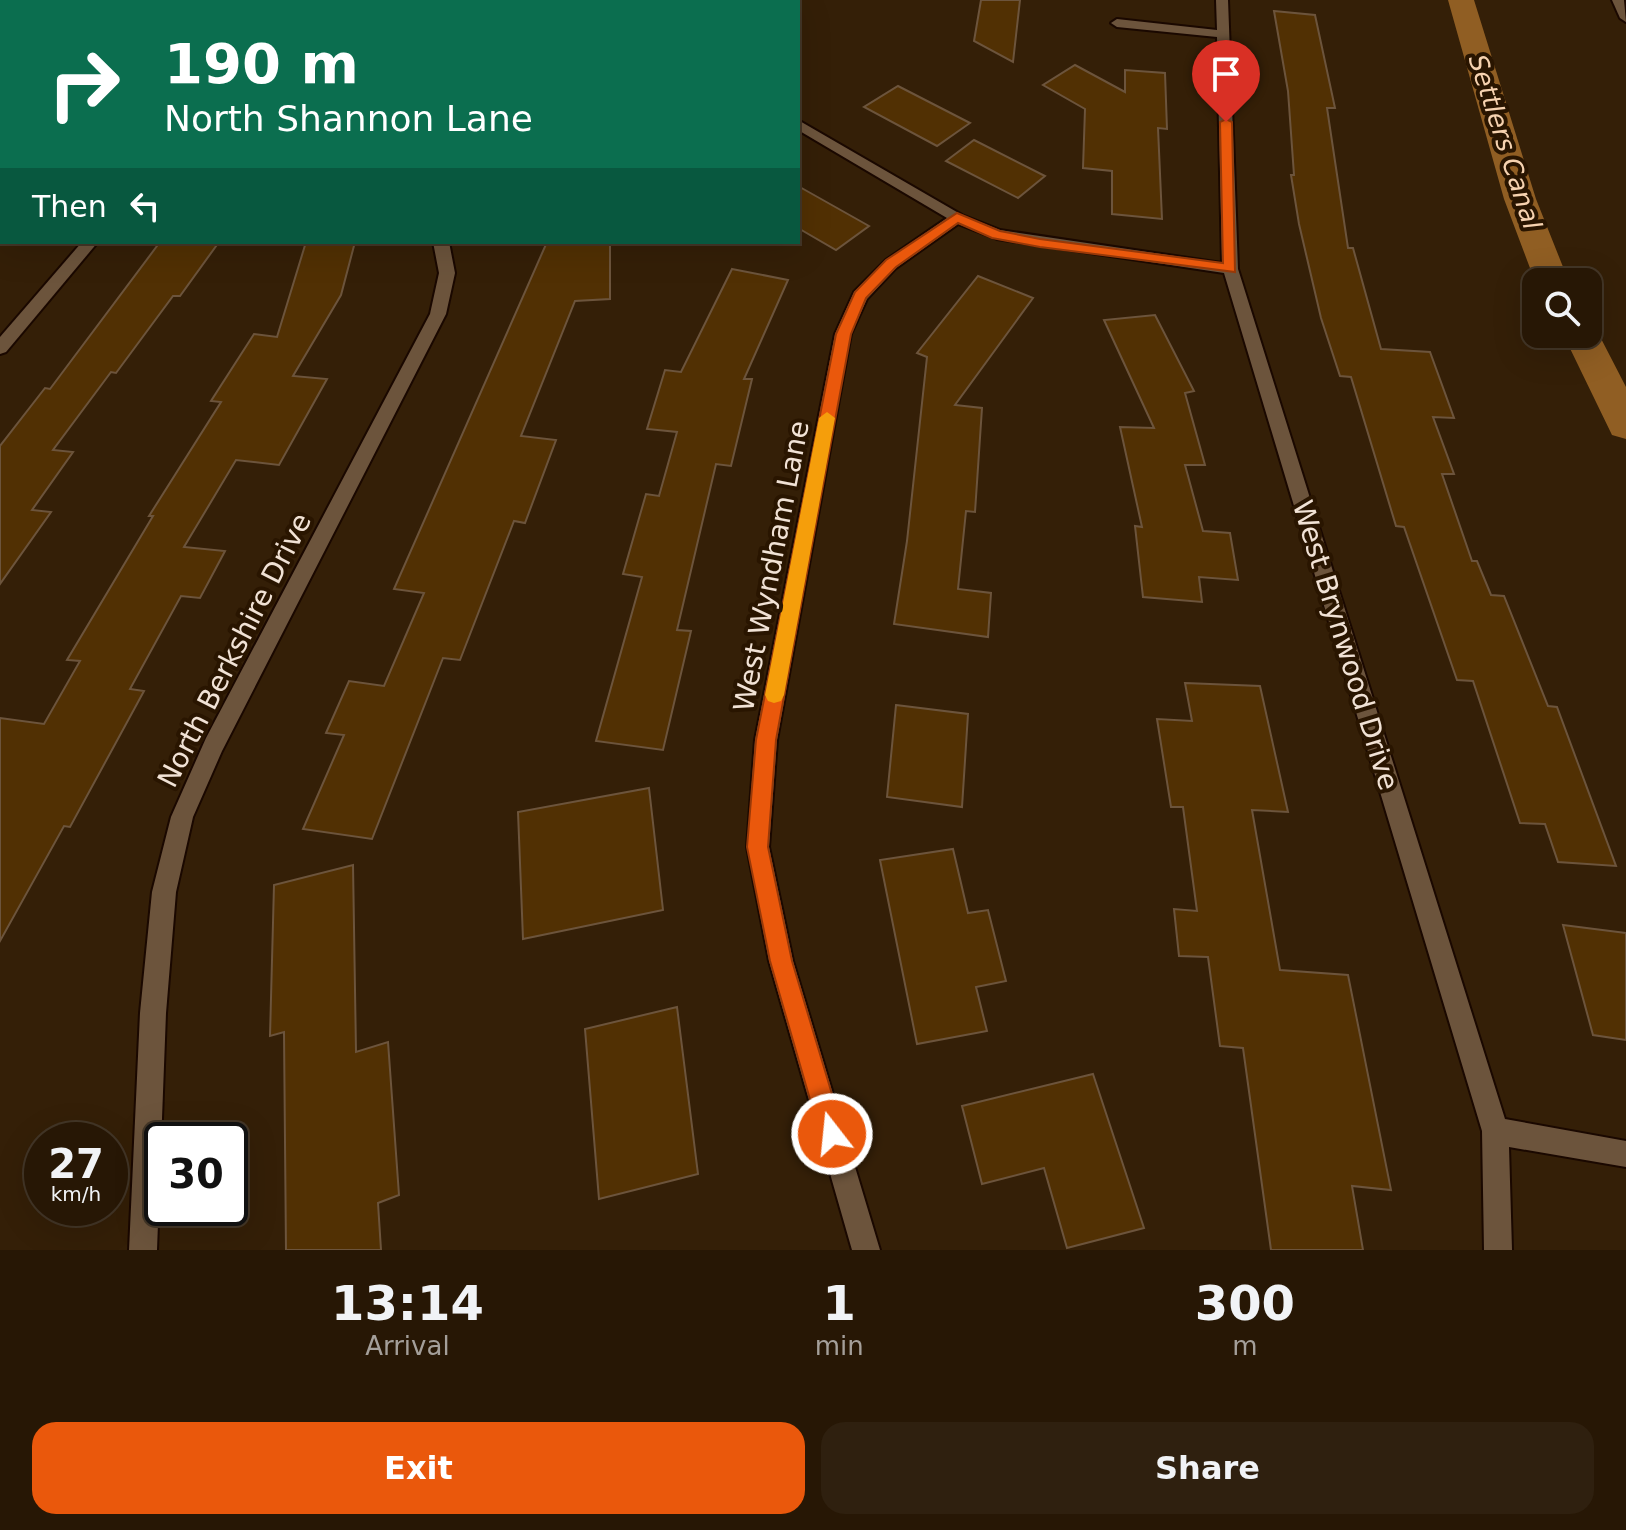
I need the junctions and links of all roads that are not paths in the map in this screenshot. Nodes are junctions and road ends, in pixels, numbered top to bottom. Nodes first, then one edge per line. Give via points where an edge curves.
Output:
1 (1222, 0) edge
2 (1618, 0) edge
3 (1626, 18) edge
4 (1117, 23) dead end
5 (1223, 34) junction
6 (800, 125) edge
7 (957, 218) junction
8 (88, 244) edge
9 (441, 244) edge
10 (1230, 269) junction
11 (0, 348) edge
12 (1495, 1131) junction
13 (1626, 1154) edge
14 (143, 1250) edge
15 (866, 1250) edge
16 (1498, 1250) edge

1 - 5 street, West Brynwood Drive
2 - 3 street
4 - 5 street
5 - 10 street, West Brynwood Drive
6 - 7 street
7 - 10 street via 1040,243
7 - 15 street, West Wyndham Lane via 891,264 860,296 843,334 766,740 758,847 781,961
8 - 11 street
9 - 14 street, North Berkshire Drive via 447,273 438,314 214,745 182,817 162,907
10 - 12 street, West Brynwood Drive
12 - 13 street
12 - 16 street, West Brynwood Drive

